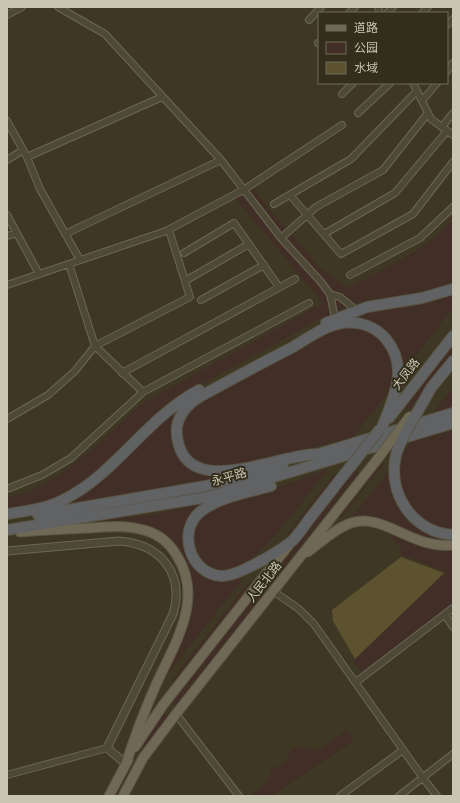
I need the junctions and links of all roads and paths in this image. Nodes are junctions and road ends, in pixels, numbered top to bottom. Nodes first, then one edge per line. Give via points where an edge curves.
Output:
1 (22, 7) edge
2 (58, 7) edge
3 (321, 7) edge
4 (7, 14) edge
5 (309, 20) dead end
6 (352, 84) edge
7 (389, 84) edge
8 (414, 84) edge
9 (436, 84) edge
10 (417, 91) junction
11 (342, 94) dead end
12 (162, 97) junction
13 (422, 101) junction
14 (358, 113) dead end
15 (428, 113) junction
16 (453, 113) edge
17 (7, 121) edge
18 (342, 125) dead end
19 (445, 129) junction
20 (453, 135) edge
21 (23, 150) junction
22 (27, 157) junction
23 (7, 160) edge
24 (221, 160) junction
25 (453, 162) edge
26 (245, 189) junction
27 (290, 195) junction
28 (274, 204) dead end
29 (453, 206) edge
30 (7, 215) edge
31 (307, 215) junction
32 (169, 230) junction
33 (17, 233) junction
34 (65, 234) junction
35 (324, 234) junction
36 (7, 236) edge
37 (281, 238) junction
38 (249, 244) junction
39 (184, 253) dead end
40 (80, 260) junction
41 (69, 264) junction
42 (264, 265) junction
43 (39, 274) junction
44 (350, 275) dead end
45 (295, 279) dead end
46 (185, 281) junction
47 (7, 285) edge
48 (279, 287) junction
49 (453, 289) edge
50 (330, 294) junction
51 (201, 300) dead end
52 (309, 303) dead end
53 (356, 310) junction
54 (335, 318) junction
55 (453, 336) edge
56 (95, 346) junction
57 (453, 361) edge
58 (122, 372) junction
59 (143, 392) junction
60 (414, 413) junction
61 (453, 413) edge
62 (7, 419) edge
63 (453, 423) edge
64 (382, 427) junction
65 (321, 454) junction
66 (316, 465) junction
67 (7, 489) edge
68 (7, 514) edge
69 (7, 520) edge
70 (7, 531) edge
71 (453, 535) edge
72 (291, 541) junction
73 (453, 545) edge
74 (7, 551) edge
75 (292, 566) junction
76 (260, 582) junction
77 (273, 591) junction
78 (453, 608) edge
79 (445, 615) junction
80 (453, 627) edge
81 (356, 682) junction
82 (163, 705) junction
83 (176, 714) junction
84 (107, 748) junction
85 (403, 750) junction
86 (453, 754) edge
87 (126, 764) junction
88 (7, 775) edge
89 (423, 778) junction
90 (109, 796) edge
91 (123, 796) edge
92 (239, 796) edge
93 (340, 796) edge
94 (399, 796) edge
95 (437, 796) edge

1 - 4 street
2 - 12 street via 105,34
3 - 5 street
6 - 11 street
7 - 14 street
8 - 10 street
9 - 13 street
10 - 13 street
10 - 27 street via 351,159
12 - 22 street
12 - 24 street
13 - 15 street
15 - 19 street via 431,119
15 - 31 street via 383,170 316,207
16 - 19 street
17 - 21 street
18 - 26 street
19 - 20 street
19 - 35 street via 396,193
21 - 22 street
21 - 23 street
22 - 34 street via 40,189
24 - 26 street
24 - 34 street
25 - 35 street via 413,214 341,254
26 - 32 street
26 - 37 street
27 - 28 street
27 - 31 street
29 - 44 street via 420,238
30 - 33 street
31 - 35 street
31 - 37 street
32 - 40 street
32 - 46 street
33 - 36 street
33 - 43 street
34 - 40 street
37 - 50 street
38 - 39 street via 234,223
38 - 42 street
38 - 46 street
40 - 41 street
41 - 43 street
41 - 56 street
42 - 48 street
42 - 51 street
43 - 47 street
45 - 48 street
46 - 56 street via 190,297
48 - 58 street
49 - 53 highway via 422,298
50 - 53 street via 340,297
50 - 54 street
52 - 59 street
53 - 54 highway
54 - 68 highway via 186,398 156,420 104,470 74,494 46,507
55 - 64 highway, 大凤路
56 - 58 street
56 - 62 street via 75,371 48,395
57 - 60 highway
58 - 59 street
59 - 67 street via 71,458 42,476
60 - 71 highway, bridge via 396,456 394,471 397,491 407,511 421,524 438,532
60 - 75 main road, 人民北路, bridge
61 - 65 highway, 永平路
63 - 66 highway, 永平路
64 - 65 highway via 398,384 396,357 388,342 376,330 363,324 351,323 327,328 201,396 186,407 177,426 177,438 183,455 193,465 206,471 229,471 303,454
64 - 72 highway, 人民北路, bridge
65 - 69 highway, 永平路 via 206,486
66 - 70 highway, 永平路 via 208,497
66 - 72 highway via 274,484 208,507 194,519 188,534 190,550 198,564 211,574 222,576 249,567
70 - 87 main road via 138,528 165,541 181,562 189,589 186,615 137,730
72 - 76 main road, 人民北路
73 - 75 main road via 428,544 378,523 360,521 341,527
74 - 84 street via 123,541 152,550 169,568 175,590 172,617
75 - 77 main road, 人民北路
76 - 77 main road
76 - 82 main road, 人民北路
77 - 81 street via 311,620
77 - 83 main road, 人民北路
78 - 79 street
79 - 80 street
79 - 81 street
81 - 85 street
82 - 83 main road
82 - 87 main road, 人民北路
83 - 91 main road, 人民北路 via 143,758
83 - 92 street
84 - 87 street
84 - 88 street
85 - 89 street
85 - 93 street
86 - 89 street
87 - 90 main road, 人民北路
89 - 94 street
89 - 95 street

